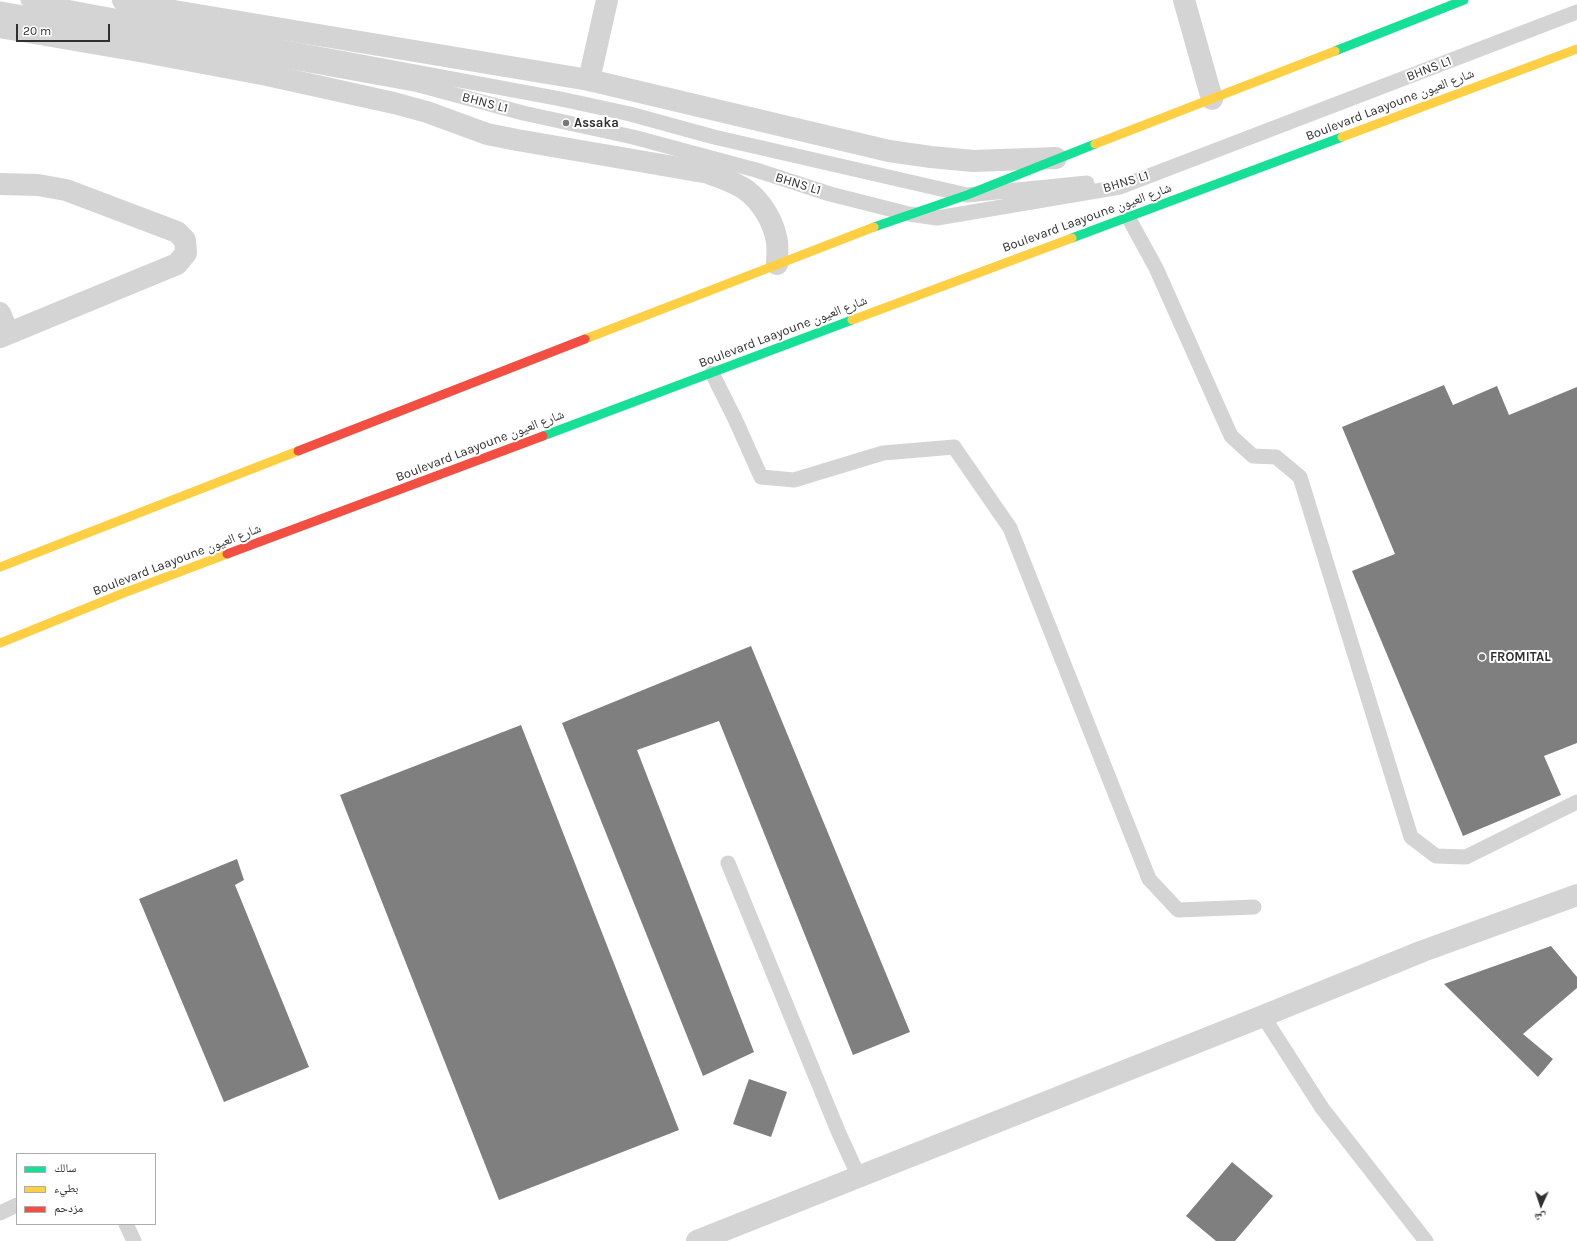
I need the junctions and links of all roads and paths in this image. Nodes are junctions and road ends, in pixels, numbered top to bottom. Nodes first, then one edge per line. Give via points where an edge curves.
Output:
1 (28, 0) edge
2 (123, 0) edge
3 (607, 0) edge
4 (1184, 0) edge
5 (1464, 0) edge
6 (1577, 2) edge
7 (0, 9) edge
8 (1577, 12) edge
9 (0, 27) edge
10 (1577, 49) edge
11 (589, 80) junction
12 (1212, 99) junction
13 (1057, 158) junction
14 (0, 184) edge
15 (968, 195) junction
16 (910, 214) junction
17 (1128, 217) junction
18 (777, 264) junction
19 (0, 313) edge
20 (4, 335) edge
21 (712, 373) junction
22 (0, 567) edge
23 (0, 643) edge
24 (1577, 802) edge
25 (728, 863) dead end
26 (1577, 896) edge
27 (1254, 907) dead end
28 (1263, 1016) junction
29 (859, 1177) junction
30 (16, 1205) edge
31 (0, 1213) edge
32 (126, 1225) edge
33 (134, 1241) edge
34 (697, 1241) edge
35 (1426, 1241) edge

1 - 15 lane, BHNS L1 via 562,99
2 - 11 street via 174,11
3 - 11 street
4 - 12 street
5 - 12 street
6 - 15 lane, BHNS L1 via 1112,181
7 - 16 lane, BHNS L1 via 415,84 523,113 633,137 756,170 830,194
8 - 16 lane, BHNS L1 via 1120,187 937,218
9 - 18 street via 139,50 394,103 487,134 709,173 746,190 761,205 771,222 777,243
10 - 17 street, Boulevard Laayoune شارع العيون
11 - 13 street via 889,151 973,160
12 - 13 street
13 - 15 street
14 - 20 street via 38,185 66,190 178,232 185,240 186,254 177,264
15 - 16 street
16 - 18 street
17 - 21 street, Boulevard Laayoune شارع العيون
17 - 24 lane via 1156,268 1230,436 1253,456 1276,457 1300,477 1411,837 1436,856 1466,857
18 - 22 street
19 - 20 street
21 - 23 street, Boulevard Laayoune شارع العيون via 121,594
21 - 27 lane via 761,477 794,480 883,453 954,447 1010,528 1149,879 1178,910
25 - 29 lane
26 - 28 street via 1423,951
28 - 29 street
28 - 35 lane via 1322,1108
29 - 34 street
30 - 31 lane
32 - 33 lane

